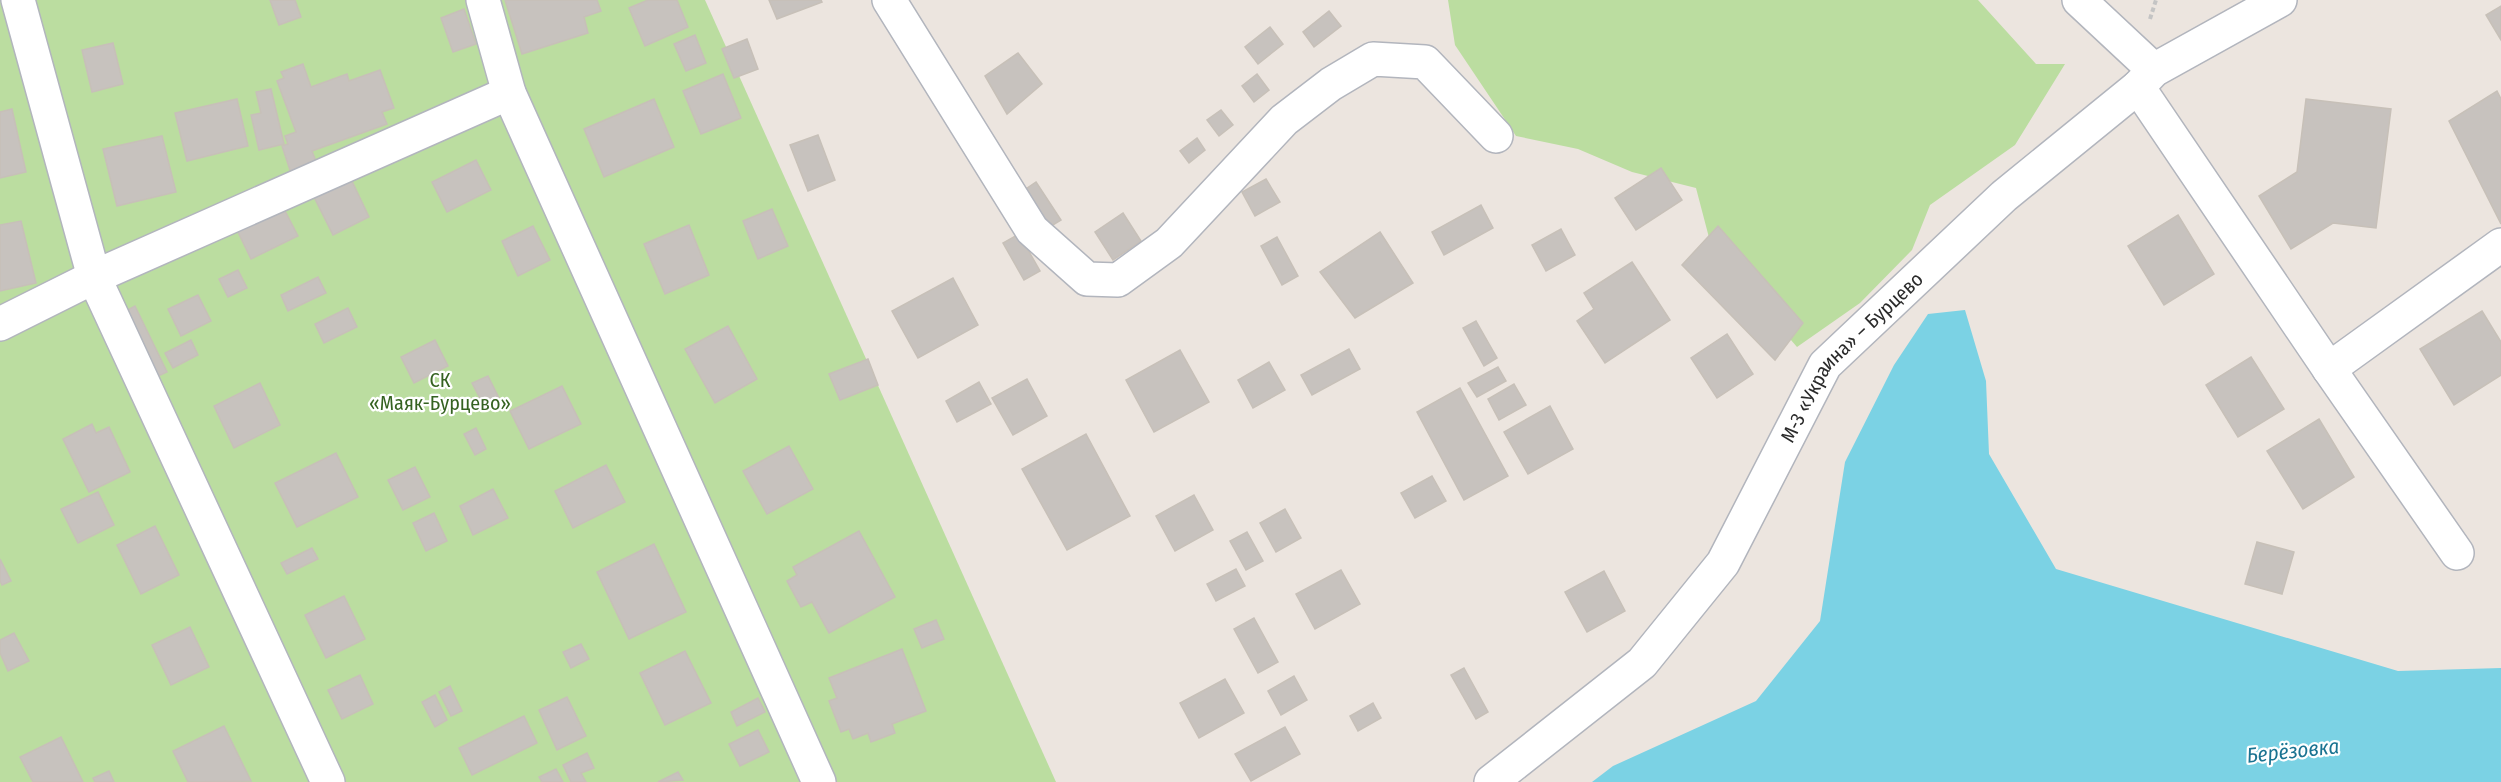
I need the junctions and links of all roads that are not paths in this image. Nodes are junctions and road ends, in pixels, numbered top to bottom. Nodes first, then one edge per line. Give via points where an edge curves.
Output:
1 (18, 0) edge
2 (483, 0) edge
3 (889, 0) edge
4 (2079, 0) edge
5 (2280, 0) edge
6 (2146, 79) junction
7 (509, 93) junction
8 (1496, 136) dead end
9 (2501, 245) edge
10 (94, 277) junction
11 (0, 324) edge
12 (2329, 369) junction
13 (2457, 553) dead end
14 (328, 782) edge
15 (819, 782) edge
16 (1491, 782) edge

1 - 10 street
2 - 7 street
3 - 8 street via 1032,230 1087,279 1118,280 1169,243 1284,120 1331,84 1373,59 1425,62
4 - 6 street
5 - 6 street, М-3 «Украина» – Бурцево
6 - 12 street
6 - 16 street, М-3 «Украина» – Бурцево via 2004,196 1825,364 1723,563 1642,663
7 - 10 street
7 - 15 street
9 - 12 street
10 - 11 street
10 - 14 street
12 - 13 street

